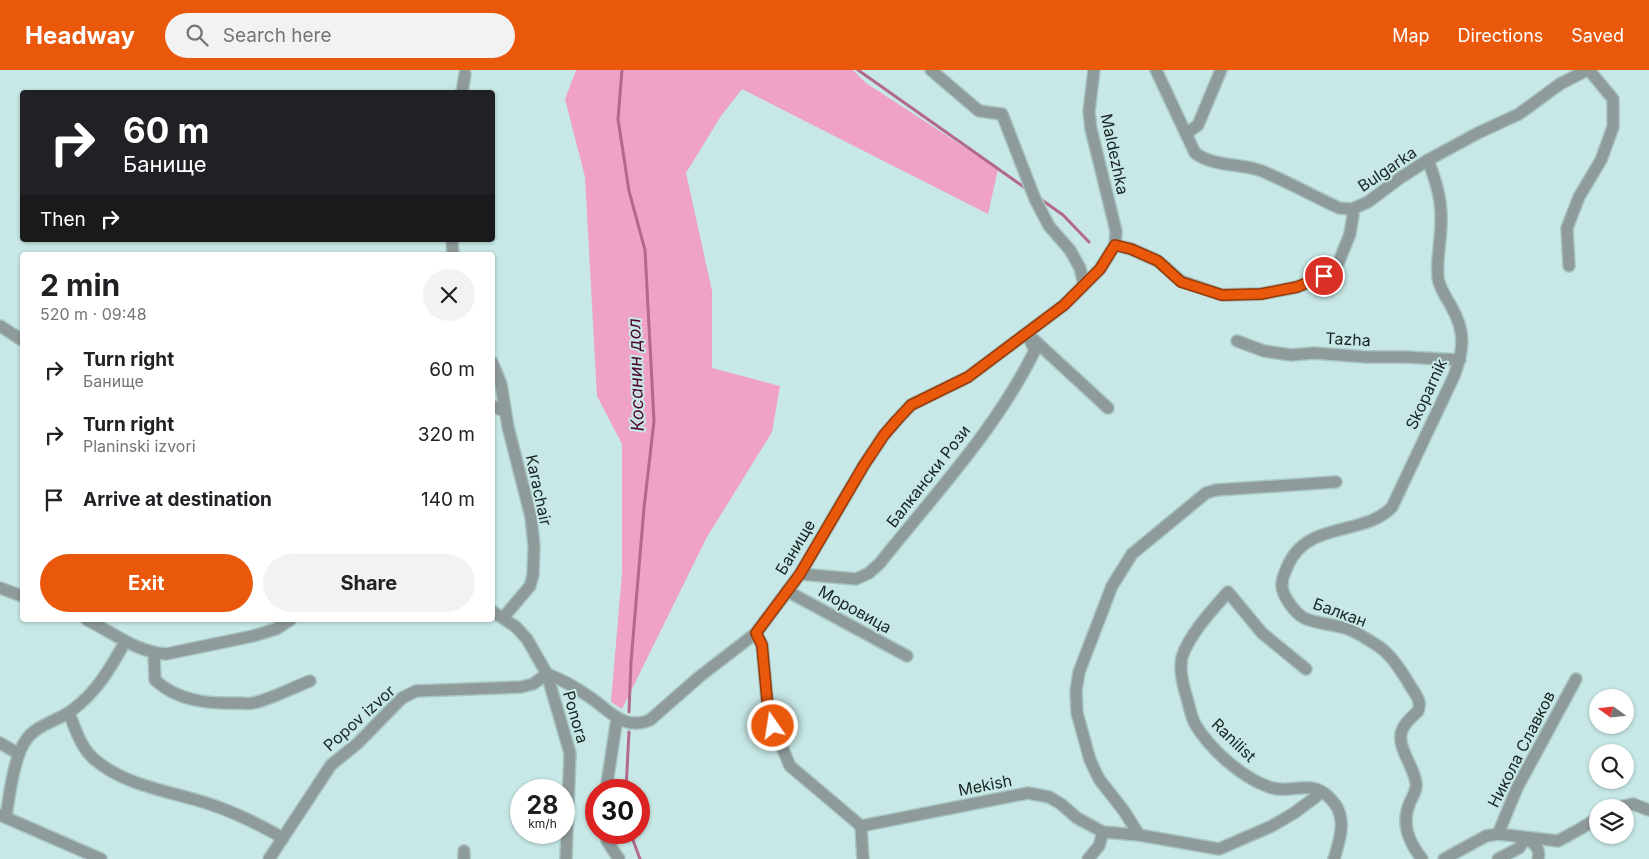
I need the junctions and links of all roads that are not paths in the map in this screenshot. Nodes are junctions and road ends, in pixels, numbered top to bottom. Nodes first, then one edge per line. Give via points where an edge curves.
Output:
1 (930, 70) edge
2 (1094, 70) edge
3 (1156, 70) edge
4 (1221, 70) edge
5 (1588, 70) edge
6 (465, 74) dead end
7 (462, 90) edge
8 (1186, 134) junction
9 (1428, 160) junction
10 (1352, 209) junction
11 (1115, 245) junction
12 (1569, 266) dead end
13 (1084, 285) junction
14 (0, 326) edge
15 (1027, 334) junction
16 (20, 339) edge
17 (1237, 341) dead end
18 (1460, 360) junction
19 (495, 369) edge
20 (495, 407) edge
21 (1108, 408) dead end
22 (505, 411) junction
23 (1336, 482) dead end
24 (1380, 517) joint
25 (800, 574) junction
26 (0, 588) edge
27 (787, 591) junction
28 (20, 595) edge
29 (495, 613) edge
30 (503, 618) junction
31 (91, 622) edge
32 (287, 622) edge
33 (756, 633) junction
34 (125, 642) junction
35 (154, 653) junction
36 (907, 656) dead end
37 (1306, 669) dead end
38 (547, 674) junction
39 (1576, 679) dead end
40 (310, 681) dead end
41 (69, 713) junction
42 (617, 718) junction
43 (0, 743) edge
44 (19, 754) junction
45 (608, 779) edge
46 (1321, 792) junction
47 (1634, 804) edge
48 (1649, 810) edge
49 (3, 816) edge
50 (1589, 824) edge
51 (861, 826) junction
52 (1103, 832) junction
53 (1498, 834) junction
54 (1139, 835) junction
55 (283, 838) junction
56 (1526, 838) junction
57 (609, 844) edge
58 (1219, 854) edge
59 (101, 859) edge
60 (269, 859) edge
61 (566, 859) edge
62 (619, 859) edge
63 (863, 859) edge
64 (1088, 859) edge
65 (1334, 859) edge
66 (1422, 859) edge
67 (1444, 859) edge
68 (1498, 859) edge
69 (1538, 859) edge

1 - 13 street via 979,111 1002,114 1035,200 1049,226 1070,250 1080,268
2 - 11 street, Maldezhka via 1089,111 1091,129 1116,231
3 - 8 street, Bulgarka
4 - 8 street via 1198,125
5 - 9 street, Bulgarka via 1560,84 1519,114
5 - 12 street via 1613,98 1613,127 1601,160 1579,197 1567,228
6 - 7 street
8 - 10 street, Bulgarka via 1195,153 1203,159 1261,171 1339,208
9 - 10 street, Bulgarka via 1368,202
9 - 18 street, Skoparnik via 1438,186 1441,216 1438,278 1459,320 1462,332
10 - 11 street via 1350,234 1336,269 1297,287 1261,294 1222,295 1181,282 1158,261
11 - 13 street, Банище via 1100,269
13 - 15 street, Банище
14 - 16 street
15 - 21 street
15 - 25 street, Банище via 968,377 911,405 884,435 864,465
15 - 25 street, Балкански Рози via 1035,350 1022,377 960,464 880,563 856,579
17 - 18 street, Tazha via 1264,351 1291,355
18 - 24 street, Skoparnik via 1392,507
19 - 22 street, Karachair
20 - 22 street
22 - 30 street, Karachair via 532,517 534,546 530,586
23 - 54 street via 1206,493 1132,554 1112,586 1079,672 1077,713 1090,760 1099,779
24 - 66 street, Балкан via 1316,537 1305,544 1291,558 1282,584 1286,600 1304,618 1349,629 1380,647 1419,699 1420,708 1402,729 1399,740 1416,784 1405,822 1408,837
25 - 27 street, Банище
26 - 28 street
27 - 33 street, Банище
27 - 36 street, Моровица
29 - 30 street, Ponora
30 - 38 street, Ponora via 527,639
31 - 34 street
32 - 35 street via 253,636 177,652
33 - 42 street, Банище via 698,677 650,720 634,723
33 - 51 street via 762,645 773,726 790,766
34 - 35 street
34 - 41 street via 107,673 86,699
35 - 40 street via 155,680 172,692 199,701 253,703
37 - 46 street, Ranilist via 1262,633 1228,592 1193,636 1181,668 1183,688 1194,723 1240,772 1276,789 1309,787
38 - 42 street via 569,683
38 - 55 street, Popov izvor via 521,688 416,691 402,698 358,743 331,765
38 - 61 street, Ponora via 570,753
39 - 53 street, Никола Славков via 1516,788
41 - 44 street via 32,732
41 - 55 street via 87,752 108,769 142,784 218,807
42 - 45 street
43 - 44 street
44 - 49 street
46 - 58 street, Mekish via 1294,813
46 - 65 street via 1335,805 1342,824
47 - 48 street
49 - 59 street
50 - 56 street via 1558,840
51 - 52 street, Mekish via 1028,793 1049,797
51 - 63 street
52 - 54 street, Mekish
52 - 64 street via 1099,846
53 - 56 street
53 - 67 street via 1486,836
54 - 58 street, Mekish
55 - 60 street, Popov izvor
56 - 68 street via 1520,848
56 - 69 street via 1537,846
57 - 62 street

